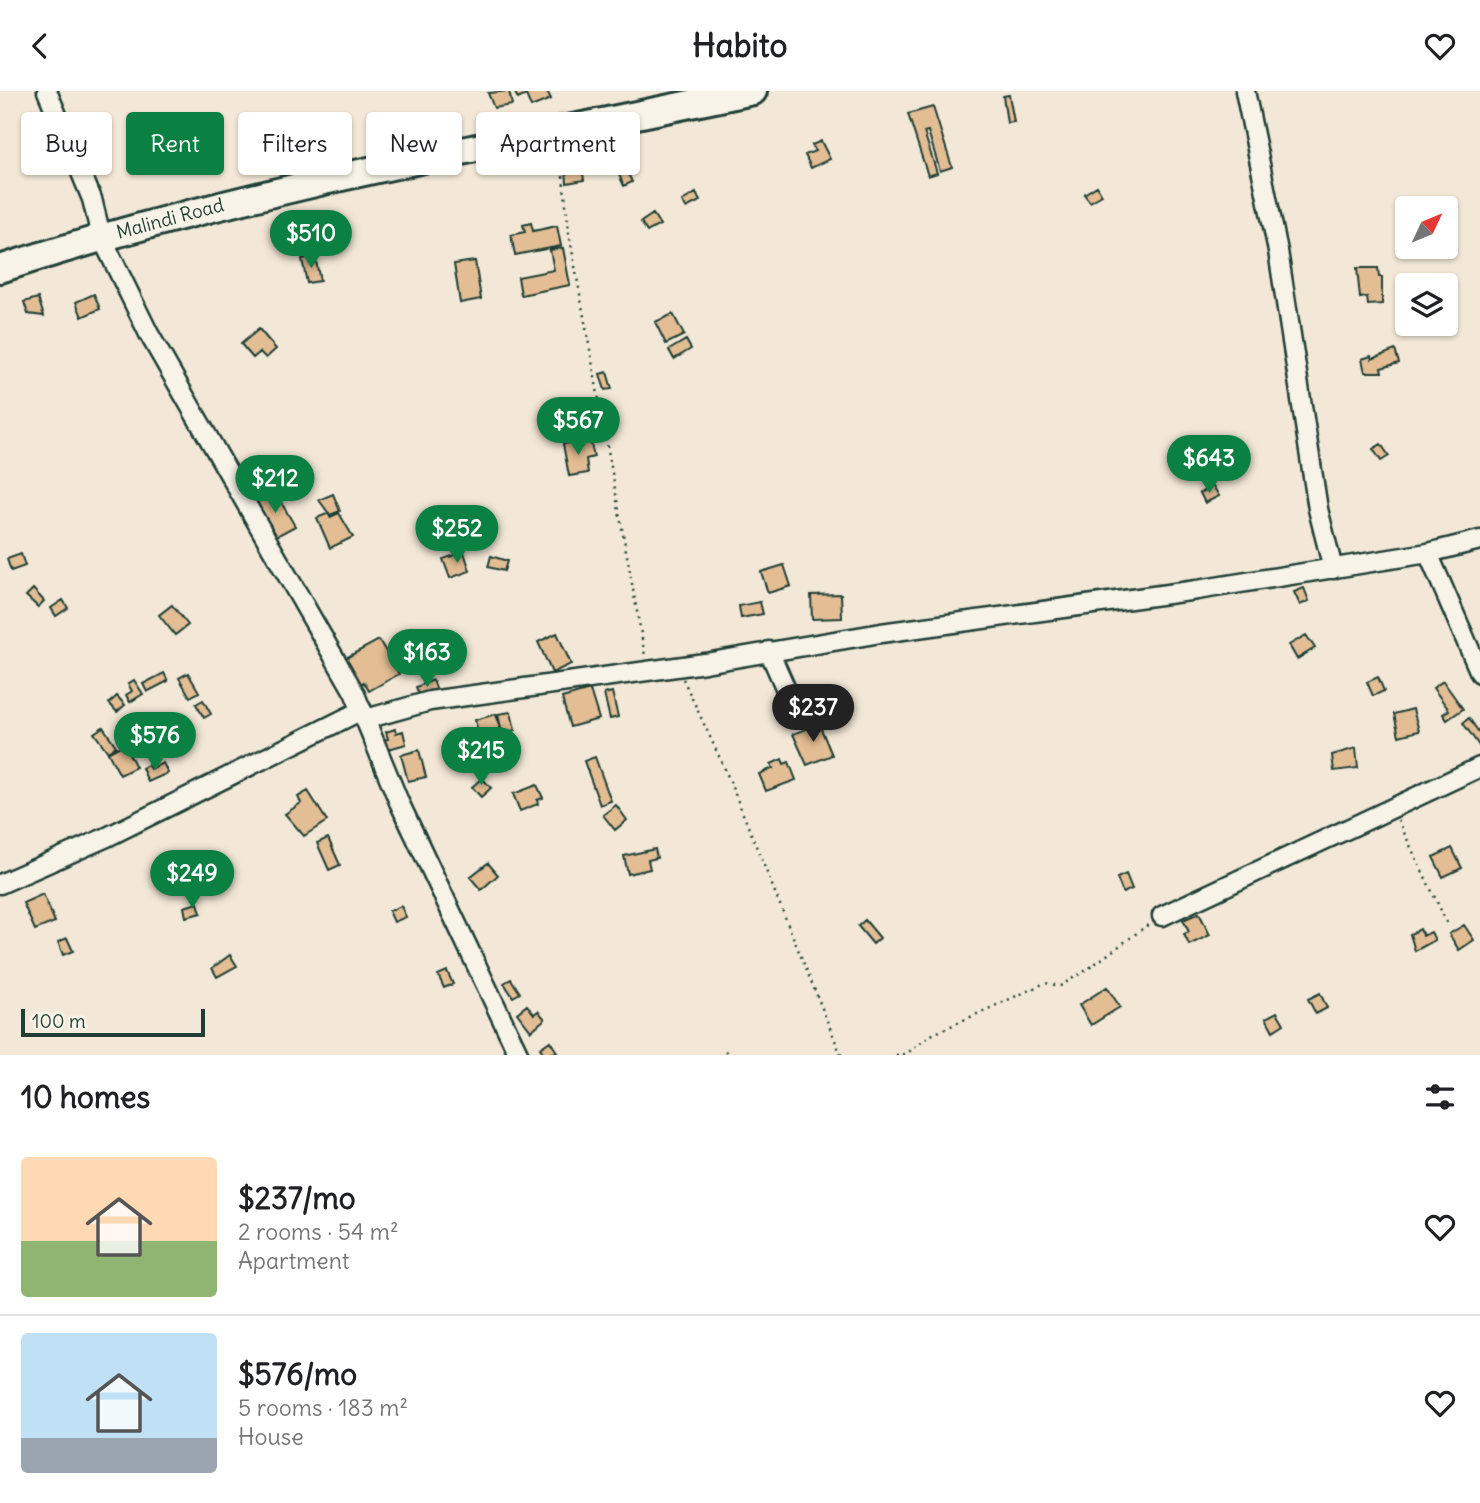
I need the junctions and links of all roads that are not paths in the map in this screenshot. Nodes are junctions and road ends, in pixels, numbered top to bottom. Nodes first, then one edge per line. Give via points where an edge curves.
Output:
1 (47, 91) edge
2 (753, 91) edge
3 (1245, 91) edge
4 (101, 236) junction
5 (0, 269) edge
6 (1480, 540) edge
7 (1428, 553) junction
8 (1333, 569) junction
9 (769, 651) junction
10 (1480, 673) edge
11 (788, 694) dead end
12 (364, 715) junction
13 (1480, 767) edge
14 (1, 882) edge
15 (1162, 916) road end
16 (519, 1055) edge

1 - 4 street via 92,199
2 - 4 highway, Malindi Road via 280,191
3 - 8 street via 1278,251 1318,509
4 - 5 highway, Malindi Road
4 - 12 street via 149,334 321,630
6 - 7 street
7 - 8 street
7 - 10 street
8 - 9 street
9 - 11 street
9 - 12 street via 430,701
12 - 14 street
12 - 16 street via 399,802
13 - 15 street

